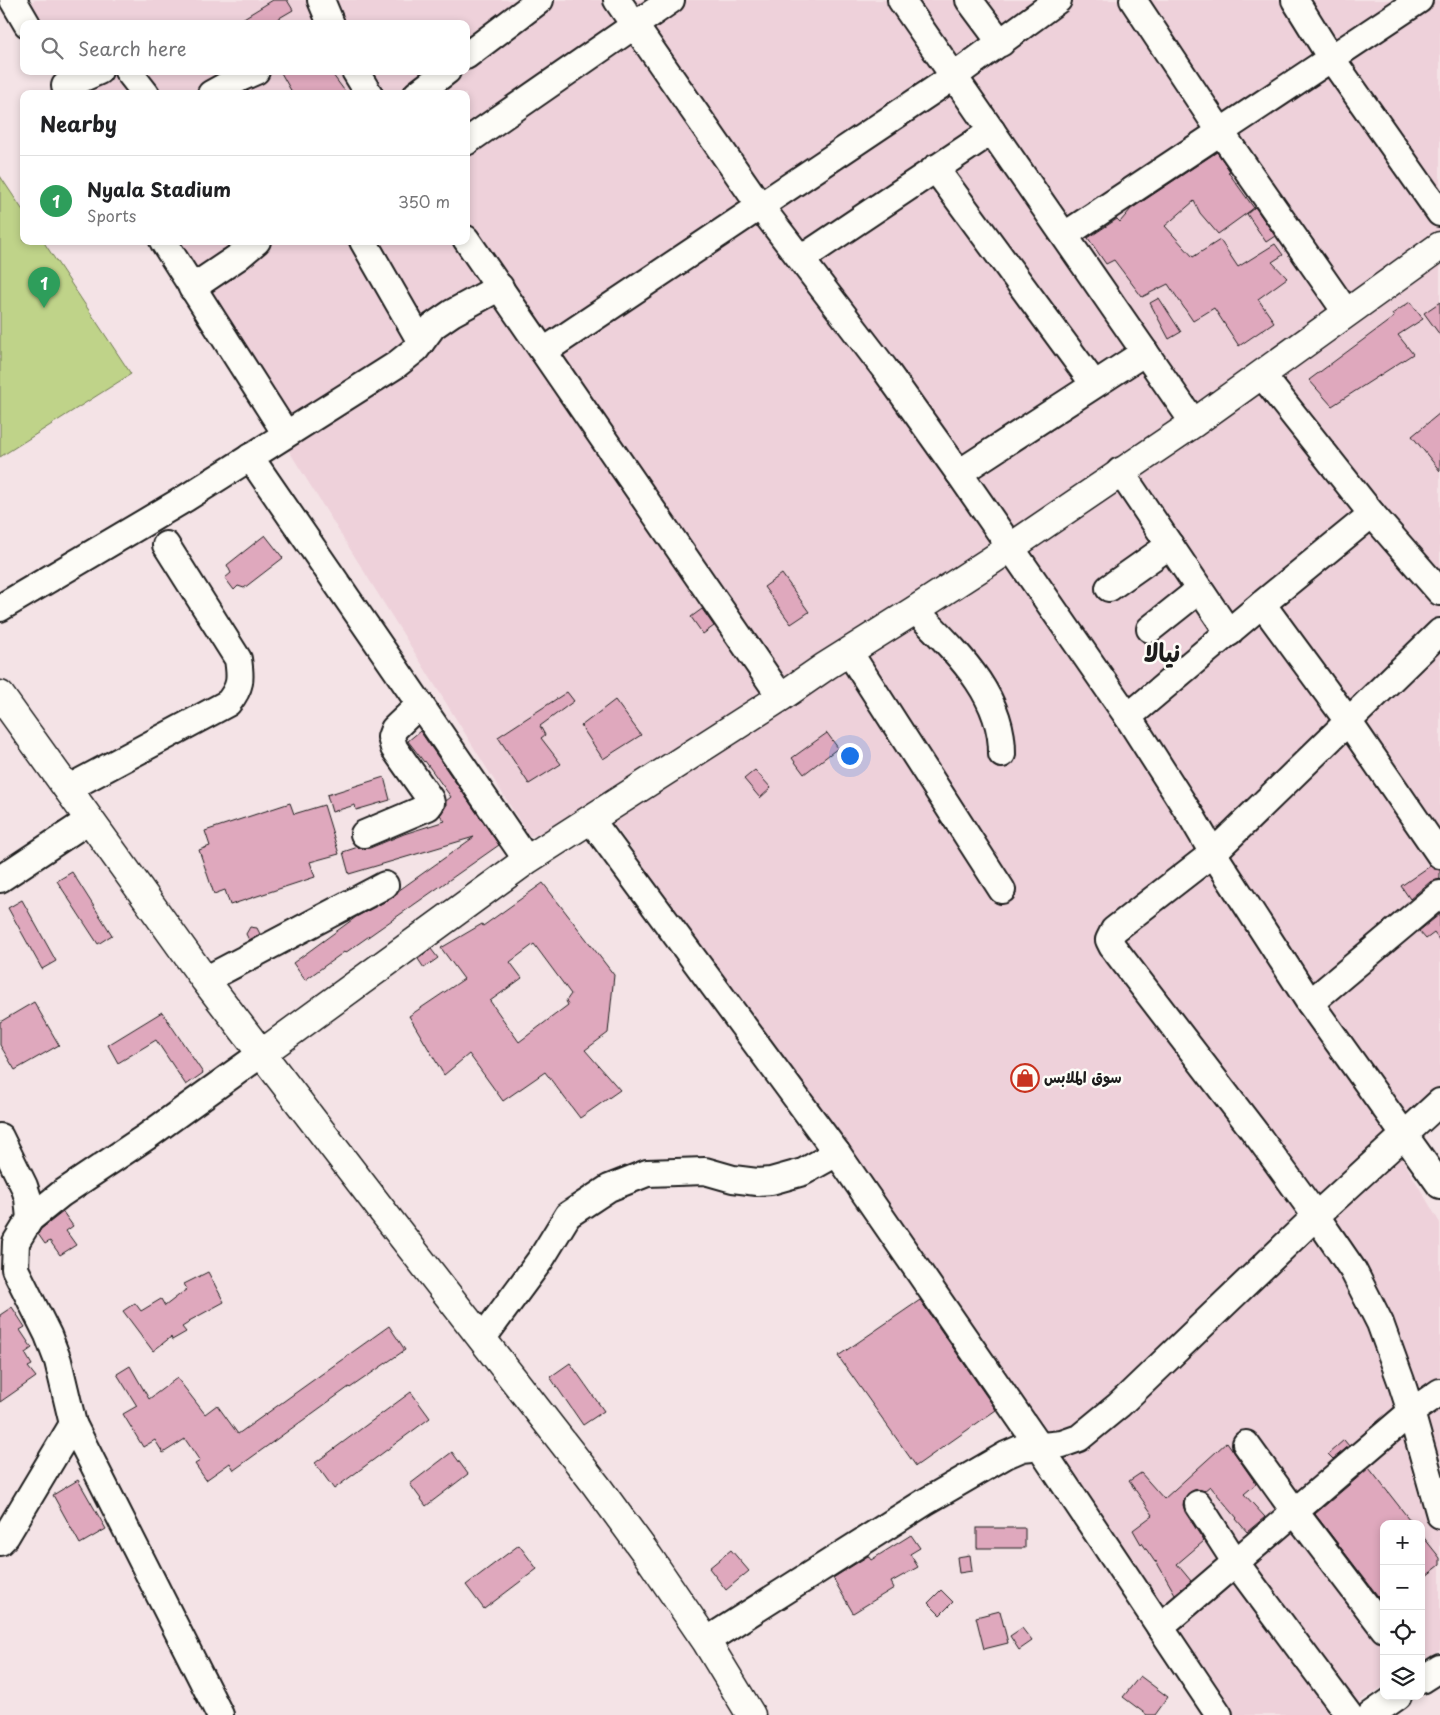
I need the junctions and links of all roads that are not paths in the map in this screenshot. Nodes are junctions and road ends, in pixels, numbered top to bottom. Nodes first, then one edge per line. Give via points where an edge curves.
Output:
1 (13, 0) edge
2 (321, 0) edge
3 (540, 0) edge
4 (617, 0) edge
5 (671, 0) edge
6 (901, 0) edge
7 (969, 0) edge
8 (1058, 0) edge
9 (1133, 0) edge
10 (1295, 0) edge
11 (1419, 0) edge
12 (26, 20) edge
13 (329, 20) edge
14 (636, 25) junction
15 (1001, 42) junction
16 (470, 53) edge
17 (1331, 58) junction
18 (88, 75) edge
19 (131, 75) edge
20 (247, 75) edge
21 (357, 75) edge
22 (442, 75) edge
23 (953, 77) junction
24 (64, 84) edge
25 (143, 90) edge
26 (218, 90) edge
27 (367, 90) edge
28 (422, 90) edge
29 (1220, 130) junction
30 (992, 131) junction
31 (470, 139) edge
32 (935, 168) junction
33 (760, 206) junction
34 (1440, 213) edge
35 (1065, 235) junction
36 (165, 245) edge
37 (252, 245) edge
38 (365, 245) edge
39 (470, 245) edge
40 (1440, 246) edge
41 (801, 259) junction
42 (500, 287) junction
43 (192, 288) junction
44 (1346, 312) junction
45 (421, 342) junction
46 (544, 351) junction
47 (1145, 352) junction
48 (1262, 374) junction
49 (1094, 384) junction
50 (1194, 423) junction
51 (286, 434) junction
52 (250, 457) junction
53 (1120, 471) junction
54 (958, 472) junction
55 (1372, 514) junction
56 (166, 545) dead end
57 (1170, 546) junction
58 (1010, 547) junction
59 (1109, 588) dead end
60 (1199, 590) junction
61 (1440, 592) edge
62 (1262, 604) junction
63 (0, 608) edge
64 (915, 610) junction
65 (1150, 629) dead end
66 (1440, 632) edge
67 (1229, 633) junction
68 (849, 652) junction
69 (0, 694) edge
70 (781, 697) junction
71 (420, 704) junction
72 (1128, 717) junction
73 (1348, 721) junction
74 (1002, 754) dead end
75 (67, 789) junction
76 (89, 820) junction
77 (591, 820) junction
78 (364, 834) dead end
79 (1213, 853) junction
80 (1440, 855) edge
81 (527, 860) junction
82 (0, 880) edge
83 (385, 885) dead end
84 (1002, 890) dead end
85 (1440, 894) edge
86 (205, 980) junction
87 (1310, 1003) junction
88 (261, 1054) junction
89 (1440, 1102) edge
90 (1405, 1134) junction
91 (0, 1137) edge
92 (837, 1153) junction
93 (1440, 1185) edge
94 (1316, 1216) junction
95 (30, 1219) junction
96 (482, 1339) junction
97 (1440, 1392) edge
98 (1412, 1412) junction
99 (74, 1424) junction
100 (1246, 1444) dead end
101 (1039, 1446) junction
102 (1198, 1504) dead end
103 (1295, 1512) junction
104 (1440, 1515) edge
105 (0, 1542) edge
106 (1236, 1563) junction
107 (1380, 1624) edge
108 (1160, 1627) junction
109 (706, 1641) junction
110 (1392, 1700) edge
111 (220, 1715) edge
112 (751, 1715) edge
113 (1219, 1715) edge
114 (1349, 1715) edge
115 (1371, 1715) edge

1 - 12 street
2 - 13 street
3 - 16 street
4 - 14 street
5 - 14 street
6 - 23 street
7 - 15 street
8 - 15 street
9 - 29 street
10 - 17 street
11 - 17 street
14 - 31 street
14 - 33 street
15 - 23 street
17 - 29 street
17 - 34 street
18 - 24 street
19 - 25 street
20 - 26 street
21 - 27 street
22 - 28 street
23 - 30 street
23 - 33 street
29 - 35 street
29 - 44 street
30 - 32 street
30 - 35 street
32 - 41 street
32 - 49 street
33 - 41 street
33 - 46 street
35 - 47 street
36 - 43 street
37 - 43 street
38 - 45 street
39 - 42 street
40 - 44 main road
41 - 54 street
42 - 45 street via 433,326
42 - 46 street
43 - 51 street
44 - 48 main road
45 - 51 street via 396,365
46 - 70 street
47 - 49 street
47 - 50 street
48 - 50 main road
48 - 55 street
49 - 54 street
50 - 53 main road
51 - 52 street
52 - 63 street
52 - 71 street
53 - 57 street
53 - 58 main road
54 - 58 street
55 - 61 street
55 - 62 street
56 - 75 street via 238,658 238,691 228,703
57 - 59 street
57 - 60 street
58 - 64 main road
58 - 72 street
60 - 65 street
60 - 67 street
62 - 67 street
62 - 73 street
64 - 68 main road
64 - 74 street via 973,674 999,725
66 - 73 street
67 - 72 street
68 - 70 main road
68 - 84 street
69 - 75 main road
70 - 77 main road
71 - 78 street via 394,729 391,738 394,748 430,803 428,807
71 - 81 street
72 - 79 street
73 - 79 street
73 - 80 street
75 - 76 main road
76 - 82 street
76 - 86 main road
77 - 81 main road
77 - 92 street
79 - 87 street
79 - 94 street via 1114,930 1109,940
81 - 88 main road
83 - 86 street
85 - 87 street
86 - 88 main road
87 - 90 street
88 - 95 street
88 - 96 main road
89 - 90 street
90 - 93 street
90 - 94 street
91 - 95 street via 24,1186
92 - 96 street via 803,1172 771,1181 733,1179 706,1172 647,1173 609,1188 568,1215
92 - 101 street
94 - 98 street via 1352,1270 1380,1323
94 - 101 street via 1097,1424 1079,1438 1062,1444
95 - 99 street via 16,1242 15,1269 48,1335
96 - 109 main road via 596,1485
97 - 98 street
98 - 103 street
98 - 104 street
99 - 105 street
99 - 111 street
100 - 103 street
101 - 108 street
101 - 109 street via 1022,1448 1006,1455 925,1502
102 - 106 street
103 - 106 street
103 - 107 street
106 - 108 street
106 - 114 street
108 - 113 street
109 - 112 main road
110 - 115 street

